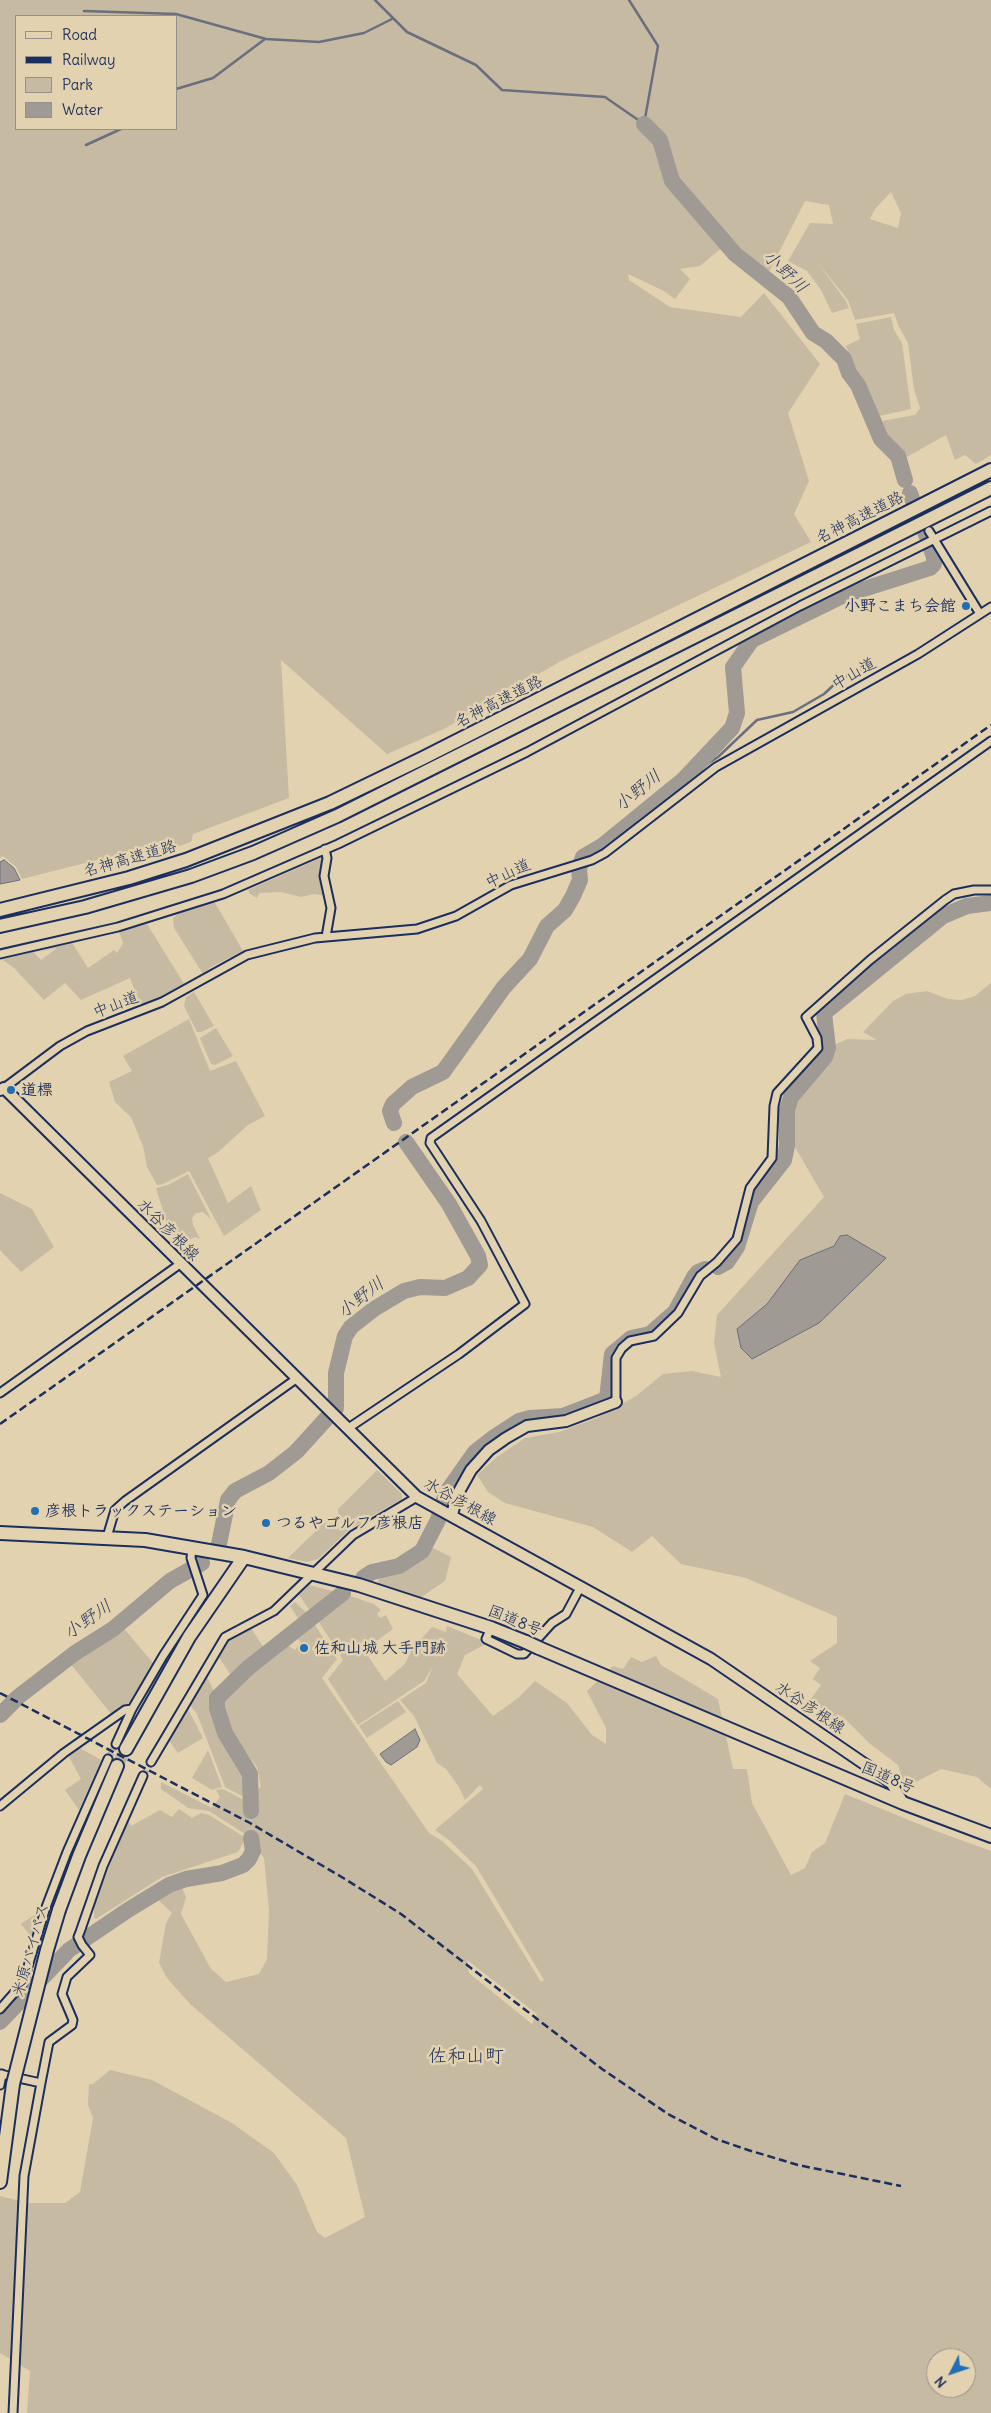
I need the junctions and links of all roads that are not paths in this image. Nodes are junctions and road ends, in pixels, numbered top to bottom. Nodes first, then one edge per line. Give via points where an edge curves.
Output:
1 (991, 470) edge
2 (991, 488) edge
3 (991, 511) edge
4 (929, 531) dead end
5 (934, 540) junction
6 (991, 607) edge
7 (980, 614) junction
8 (991, 741) edge
9 (325, 849) junction
10 (991, 890) edge
11 (0, 910) edge
12 (0, 926) edge
13 (326, 937) junction
14 (0, 954) edge
15 (2, 1089) edge
16 (180, 1264) junction
17 (296, 1379) junction
18 (0, 1394) edge
19 (616, 1402) joint
20 (348, 1429) junction
21 (417, 1498) junction
22 (445, 1511) junction
23 (0, 1533) edge
24 (107, 1537) junction
25 (192, 1547) junction
26 (244, 1557) junction
27 (315, 1574) junction
28 (581, 1586) junction
29 (491, 1628) junction
30 (132, 1709) junction
31 (121, 1746) joint
32 (113, 1762) joint
33 (151, 1762) tunnel mouth
34 (143, 1776) tunnel mouth
35 (903, 1803) junction
36 (0, 1806) edge
37 (991, 1836) edge
38 (0, 2009) edge
39 (1, 2074) edge
40 (41, 2083) junction
41 (0, 2085) edge
42 (0, 2182) edge
43 (13, 2413) edge

1 - 11 highway, 名神高速道路 via 330,803 186,860 129,878
2 - 12 highway, 名神高速道路 via 337,816 191,876 85,907
3 - 5 street
4 - 5 street
5 - 7 street
5 - 9 street via 800,606 527,752
6 - 7 street, 中山道
7 - 13 street, 中山道 via 918,654 716,767 605,853 581,864 511,885 456,916 417,929
8 - 20 street via 431,1138 430,1143 480,1221 525,1304 459,1354
9 - 13 street via 324,876 331,908
9 - 14 street via 223,894 118,927
10 - 19 street via 954,894 870,960 806,1017 817,1038 818,1048 777,1093 772,1158 750,1188 738,1239 700,1276 678,1313 654,1336 630,1341 622,1348 616,1358
13 - 15 street, 中山道 via 247,955 162,1002 87,1030
15 - 16 main road, 水谷彦根線
16 - 17 main road, 水谷彦根線
16 - 18 street
17 - 20 main road, 水谷彦根線
17 - 24 street via 125,1501 115,1510
19 - 22 main road via 566,1421 527,1426 506,1438 489,1450 471,1470
20 - 21 main road, 水谷彦根線
21 - 22 main road, 水谷彦根線
21 - 27 street via 353,1535
22 - 28 main road, 水谷彦根線
23 - 24 highway, 国道8号
24 - 25 highway, 国道8号
25 - 26 highway, 国道8号
25 - 30 street via 193,1564 203,1595
26 - 27 highway, 国道8号
26 - 31 highway
27 - 29 highway, 国道8号
27 - 33 street via 274,1611 225,1637
28 - 29 street via 566,1614 552,1623 524,1654 517,1654 486,1638
28 - 35 main road, 水谷彦根線 via 711,1658 892,1784
29 - 35 highway, 国道8号, bridge
30 - 31 street
30 - 36 street via 125,1710 64,1753
32 - 38 street via 66,1852 23,1983
32 - 42 highway, 米原バイパス, bridge via 44,1958 13,2084
34 - 40 street via 103,1866 80,1941 90,1955 67,1977 62,1994 72,2024 49,2042
35 - 37 highway, 国道8号
39 - 40 street
39 - 41 street
40 - 43 street via 24,2176

